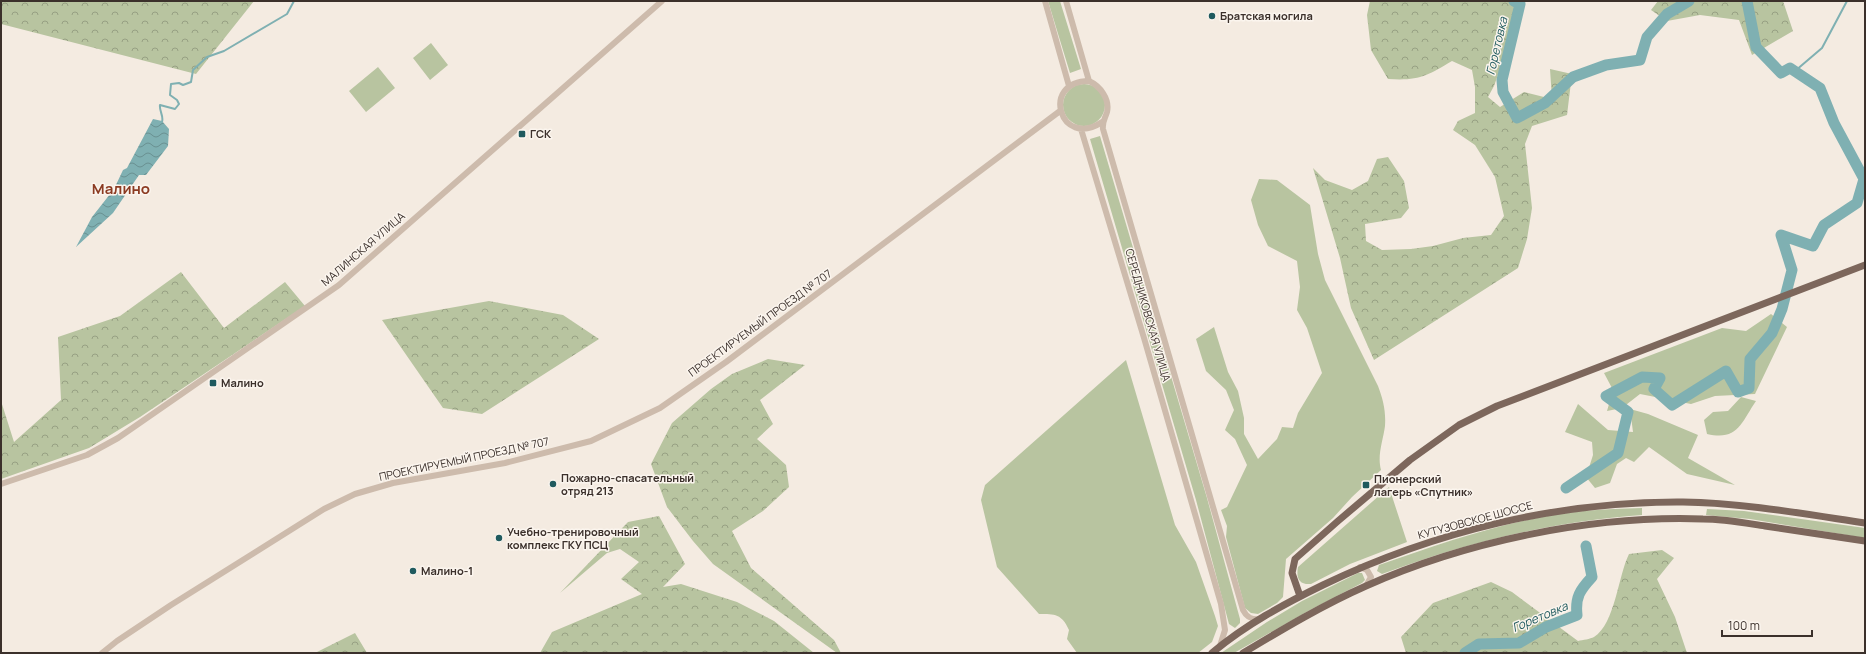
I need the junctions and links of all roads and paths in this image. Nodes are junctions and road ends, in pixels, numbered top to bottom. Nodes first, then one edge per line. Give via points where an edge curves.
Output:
1 (662, 1) edge
2 (1045, 1) edge
3 (1066, 1) edge
4 (1089, 81) junction
5 (1069, 86) junction
6 (1060, 112) junction
7 (1102, 122) junction
8 (1081, 129) junction
9 (1865, 265) edge
10 (1, 484) edge
11 (1865, 523) edge
12 (1865, 541) edge
13 (1360, 568) junction
14 (1366, 586) junction
15 (1300, 596) junction
16 (1260, 619) junction
17 (1220, 646) junction
18 (102, 653) edge
19 (1212, 653) edge
20 (1243, 653) edge

1 - 10 street, МАЛИНСКАЯ УЛИЦА via 340,285 118,438 87,455
2 - 5 street
3 - 4 street
4 - 5 street
4 - 7 street via 1103,92 1107,102
5 - 6 street via 1060,100
6 - 8 street via 1070,125
6 - 18 street, ПРОЕКТИРУЕМЫЙ ПРОЕЗД № 707 via 660,408 591,441 505,463 393,484 355,494 324,509 171,605
7 - 8 street via 1091,128
7 - 16 street, СЕРЕДНИКОВСКАЯ УЛИЦА via 1243,610 1249,618
8 - 17 street, СЕРЕДНИКОВСКАЯ УЛИЦА via 1221,604 1225,630
9 - 15 main road via 1497,406 1459,426 1410,460 1295,559 1292,573
11 - 13 main road, КУТУЗОВСКОЕ ШОССЕ via 1734,504 1682,502 1610,505 1546,513 1505,522 1401,552
12 - 14 main road via 1706,519 1605,522 1500,541 1424,564
13 - 14 street via 1367,570 1371,577
13 - 15 main road, КУТУЗОВСКОЕ ШОССЕ
14 - 20 main road
15 - 16 main road, КУТУЗОВСКОЕ ШОССЕ
16 - 17 main road, КУТУЗОВСКОЕ ШОССЕ
17 - 19 main road, КУТУЗОВСКОЕ ШОССЕ

